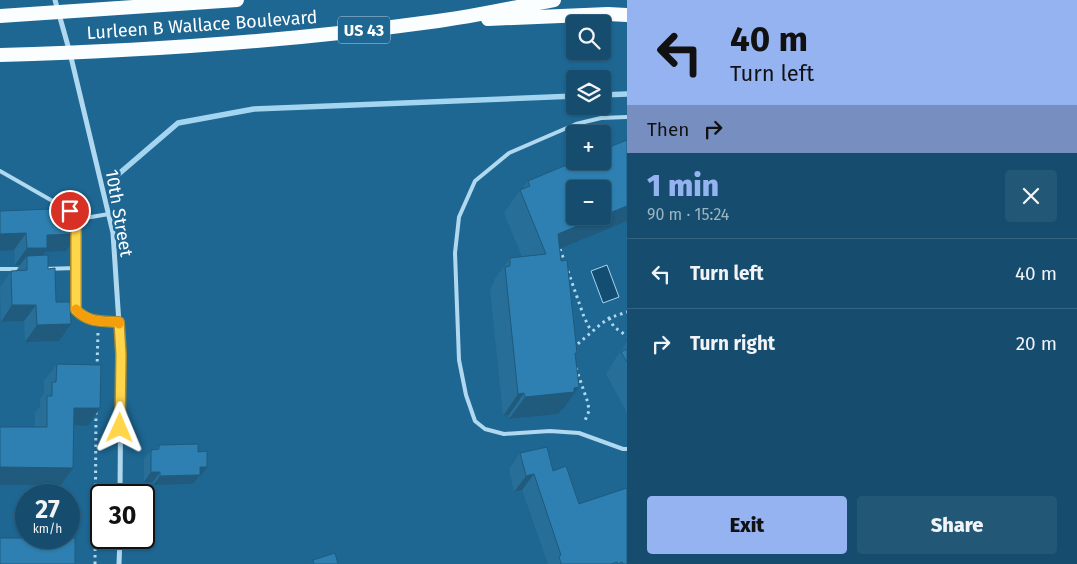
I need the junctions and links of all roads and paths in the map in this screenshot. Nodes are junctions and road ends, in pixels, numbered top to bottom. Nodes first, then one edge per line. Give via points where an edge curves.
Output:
1 (238, 0) edge
2 (554, 0) edge
3 (57, 6) edge
4 (627, 15) edge
5 (0, 16) edge
6 (440, 21) junction
7 (70, 53) junction
8 (0, 55) edge
9 (627, 117) edge
10 (0, 171) edge
11 (109, 214) junction
12 (73, 220) junction
13 (560, 249) edge
14 (76, 268) junction
15 (28, 269) edge
16 (38, 269) edge
17 (0, 270) edge
18 (568, 296) edge
19 (576, 296) junction
20 (627, 312) edge
21 (610, 318) junction
22 (98, 321) junction
23 (119, 322) junction
24 (591, 331) junction
25 (627, 336) edge
26 (570, 350) edge
27 (576, 368) edge
28 (97, 369) edge
29 (96, 407) edge
30 (579, 433) junction
31 (627, 449) edge
32 (120, 484) edge
33 (120, 549) edge
34 (95, 564) edge
35 (120, 564) edge

1 - 3 highway, Lurleen B Wallace Boulevard
2 - 6 highway, Lurleen B Wallace Boulevard / US 43
3 - 5 highway, Lurleen B Wallace Boulevard
3 - 7 street, 10th Street
4 - 6 highway
6 - 7 highway, Lurleen B Wallace Boulevard / US 43 via 214,45
7 - 8 highway, Lurleen B Wallace Boulevard / US 43
7 - 11 street, 10th Street
9 - 30 lane via 601,118 576,124 509,152 475,180 459,217 455,253 459,360 475,421 485,429 504,434
10 - 12 lane via 70,211
11 - 12 lane
11 - 23 street, 10th Street
12 - 14 lane via 76,225
13 - 19 path
14 - 16 lane
14 - 22 lane via 76,310 83,318
15 - 17 lane
18 - 19 path
19 - 24 path
20 - 21 path
21 - 24 path
21 - 25 path via 614,327
22 - 23 lane
22 - 28 path
23 - 32 street, 10th Street
24 - 26 path
27 - 30 path via 589,411
29 - 34 path
30 - 31 lane
33 - 35 street

